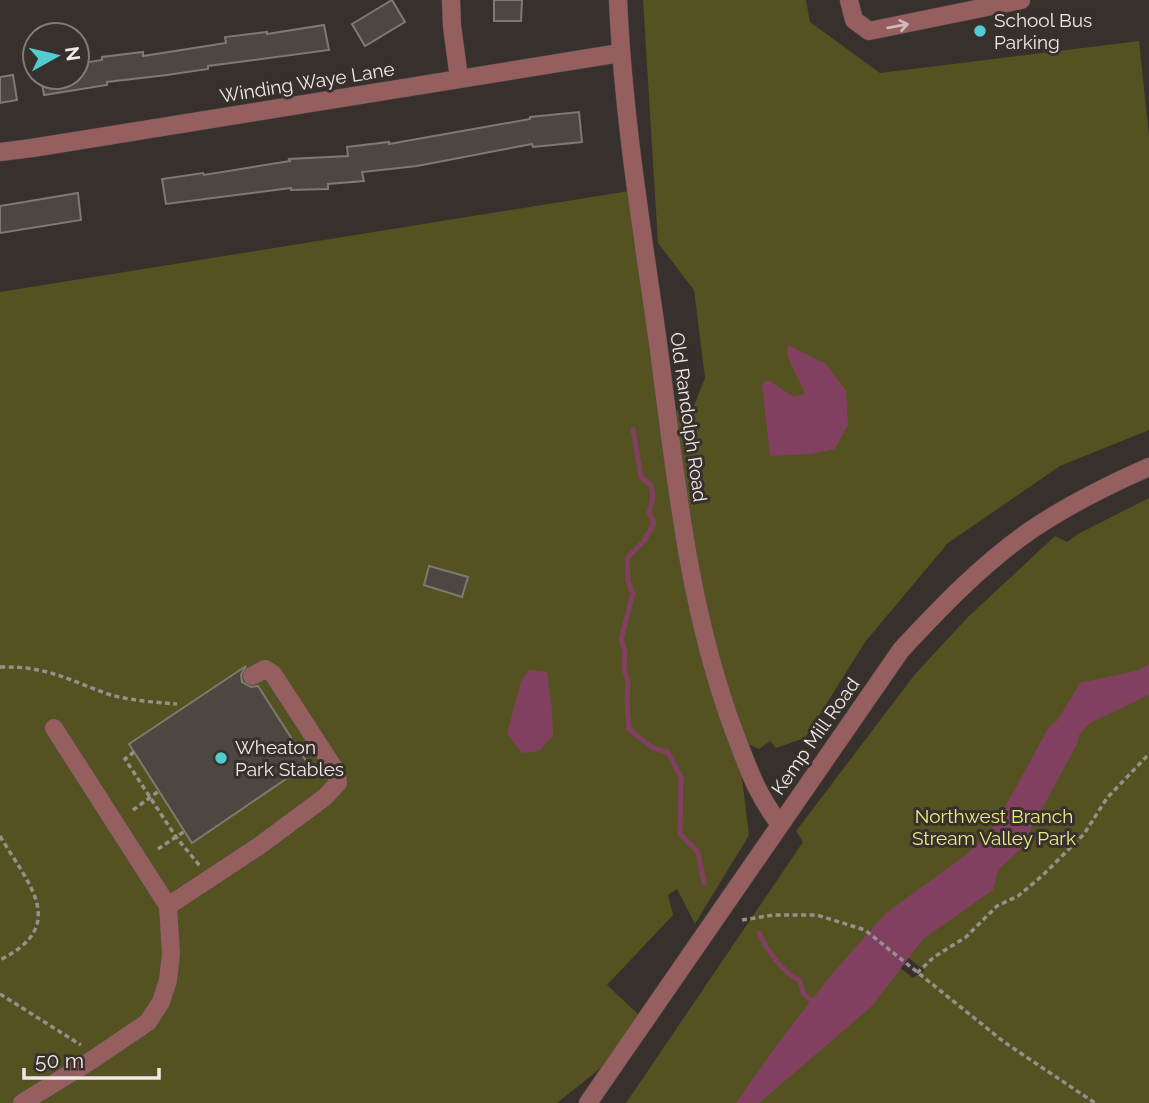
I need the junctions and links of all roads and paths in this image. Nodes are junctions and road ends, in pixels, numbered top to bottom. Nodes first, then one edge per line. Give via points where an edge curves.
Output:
1 (451, 0) edge
2 (618, 0) edge
3 (849, 0) edge
4 (1021, 0) edge
5 (621, 53) junction
6 (459, 78) junction
7 (0, 152) edge
8 (1149, 467) edge
9 (0, 667) edge
10 (252, 676) dead end
11 (177, 704) dead end
12 (54, 729) dead end
13 (134, 752) dead end
14 (1149, 754) edge
15 (159, 791) dead end
16 (150, 798) junction
17 (133, 810) dead end
18 (779, 823) junction
19 (185, 831) dead end
20 (0, 836) edge
21 (176, 837) junction
22 (158, 849) dead end
23 (203, 870) dead end
24 (168, 906) junction
25 (742, 920) dead end
26 (0, 960) edge
27 (917, 973) junction
28 (0, 993) edge
29 (81, 1045) dead end
30 (22, 1103) edge
31 (588, 1103) edge
32 (1095, 1103) edge

1 - 6 street
2 - 5 street, Old Randolph Road
3 -> 4 street via 854,20 869,31
5 - 6 street, Winding Waye Lane
5 - 18 street, Old Randolph Road via 635,190 701,625 747,763 762,801
6 - 7 street, Winding Waye Lane
8 - 18 street, Kemp Mill Road via 1092,493 1030,531 978,572 901,650
9 - 11 path via 48,671 114,696
10 - 24 street via 265,669 273,674 336,771 338,783 259,846
12 - 24 street
13 - 16 path via 125,759
14 - 27 path via 1107,798 1084,834 1042,876 997,906 966,937
15 - 16 path
16 - 17 path
16 - 21 path
18 - 31 street, Kemp Mill Road
19 - 21 path
20 - 26 path via 38,900 40,917 32,936
21 - 22 path
21 - 23 path
24 - 30 street via 168,980 148,1022
25 - 27 path via 817,915 865,930
27 - 32 path via 1004,1042
28 - 29 path

